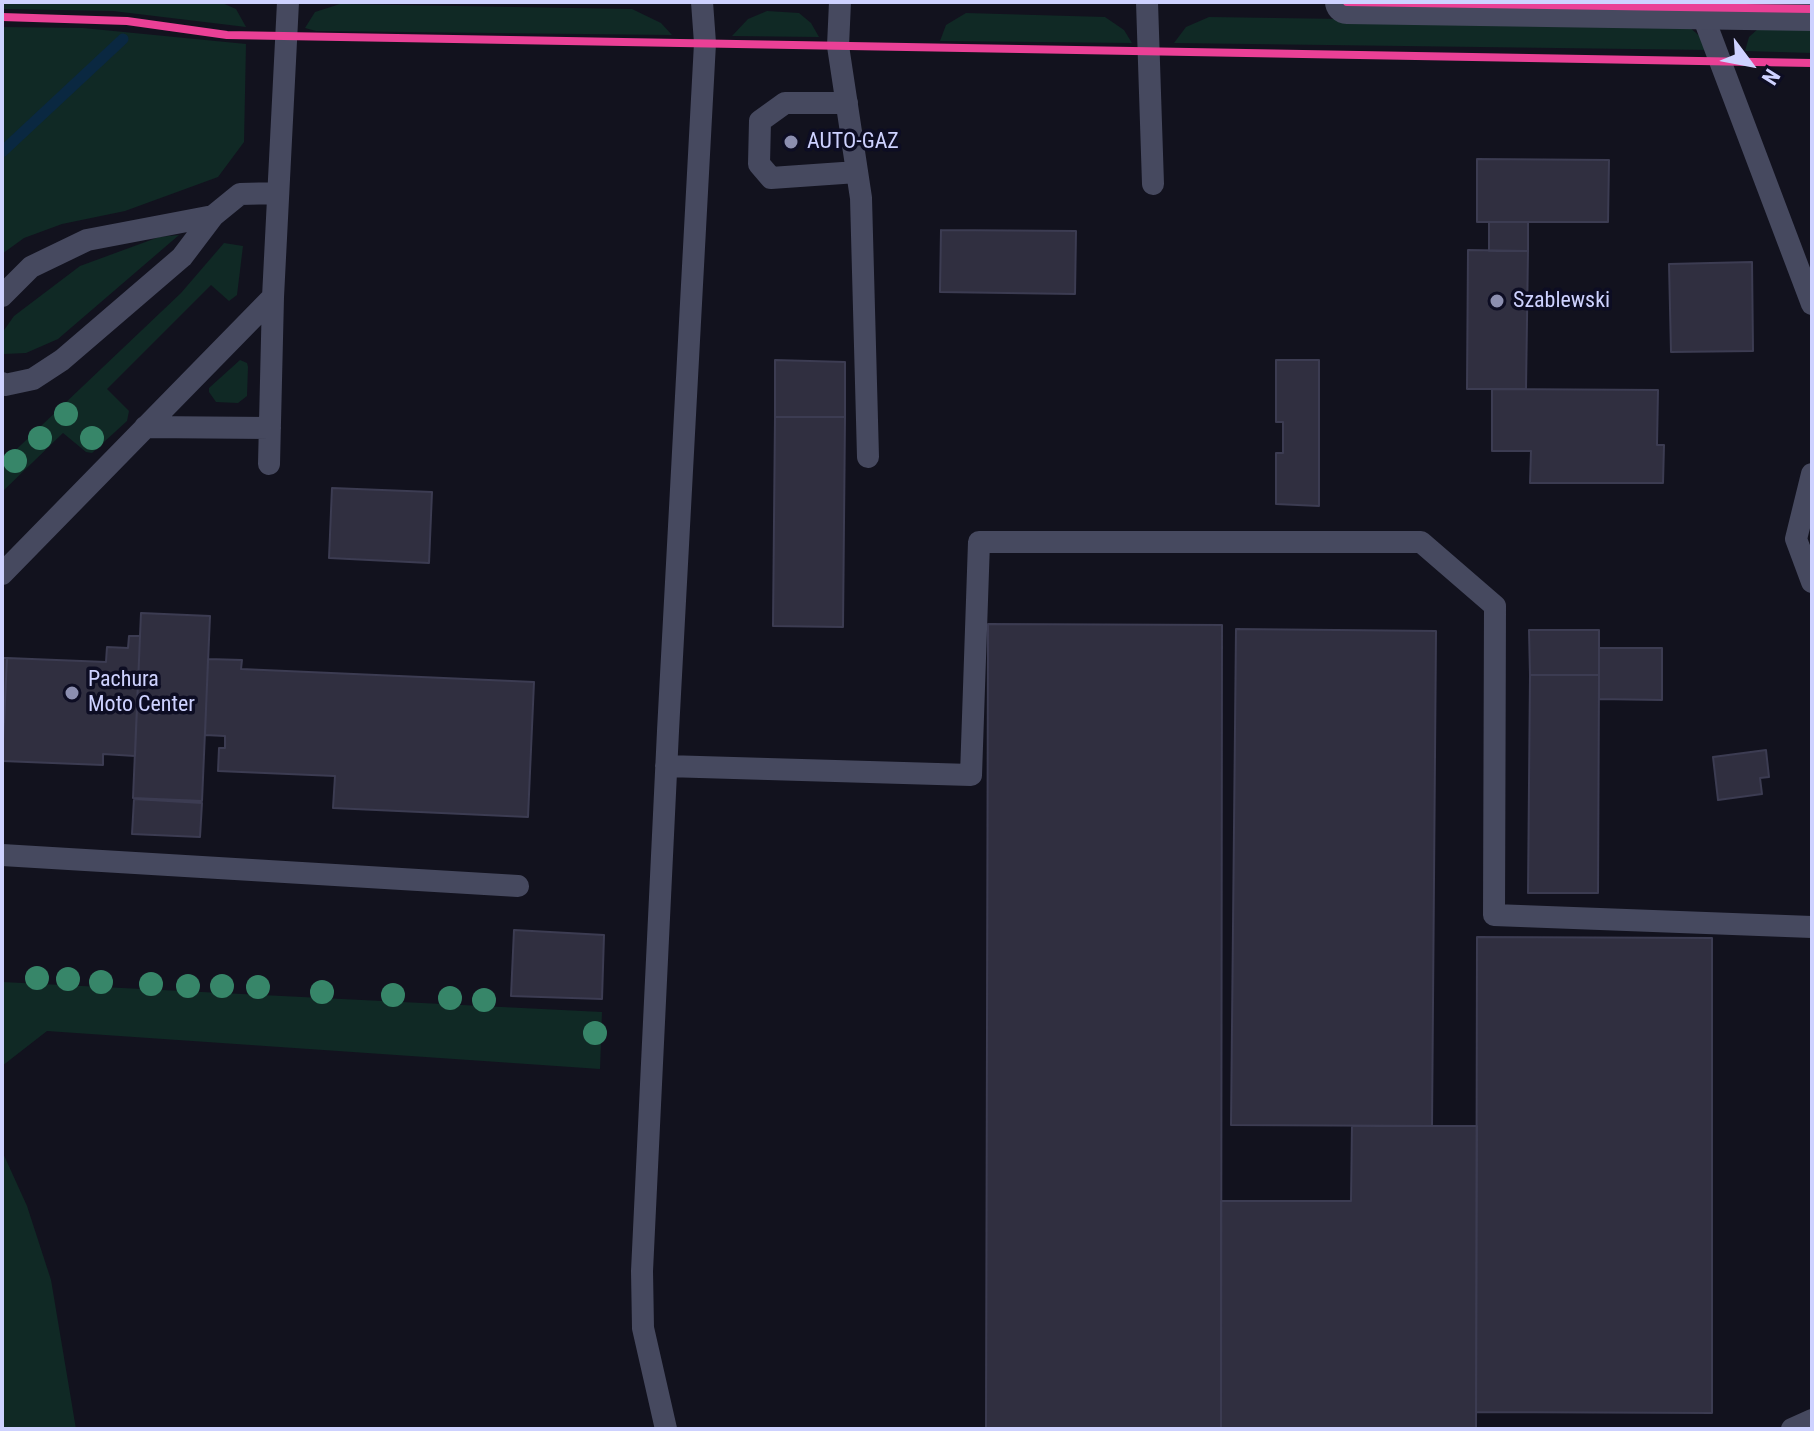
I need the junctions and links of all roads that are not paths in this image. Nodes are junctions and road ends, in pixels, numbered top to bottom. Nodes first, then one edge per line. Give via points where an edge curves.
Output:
1 (288, 2) edge
2 (702, 2) edge
3 (840, 2) edge
4 (1147, 2) edge
5 (1347, 2) edge
6 (1700, 8) junction
7 (1812, 9) edge
8 (847, 103) junction
9 (857, 172) junction
10 (1153, 184) dead end
11 (278, 193) junction
12 (213, 216) junction
13 (2, 296) edge
14 (273, 297) junction
15 (1812, 304) edge
16 (2, 383) edge
17 (145, 427) junction
18 (270, 428) junction
19 (868, 457) dead end
20 (269, 464) dead end
21 (1812, 474) edge
22 (2, 574) edge
23 (1812, 582) edge
24 (666, 766) junction
25 (2, 855) edge
26 (518, 886) dead end
27 (1812, 927) edge
28 (1812, 1420) edge
29 (666, 1429) edge
30 (1792, 1429) edge

1 - 11 lane
2 - 24 lane via 705,43
3 - 8 lane via 838,46
4 - 10 lane
5 - 6 street
6 - 7 street
6 - 15 lane
8 - 9 lane
8 - 9 lane via 785,103 760,121 759,164 771,178
9 - 19 lane
11 - 12 lane via 240,194
11 - 14 lane
12 - 13 lane via 87,240 31,267
12 - 16 lane via 182,257 62,360 33,379
14 - 17 lane
14 - 18 lane
17 - 18 lane
17 - 22 lane
18 - 20 lane
21 - 23 lane via 1796,539
24 - 27 lane via 971,775 979,542 1421,542 1495,606 1494,915
24 - 29 lane via 642,1271 643,1328
25 - 26 lane
28 - 30 lane

